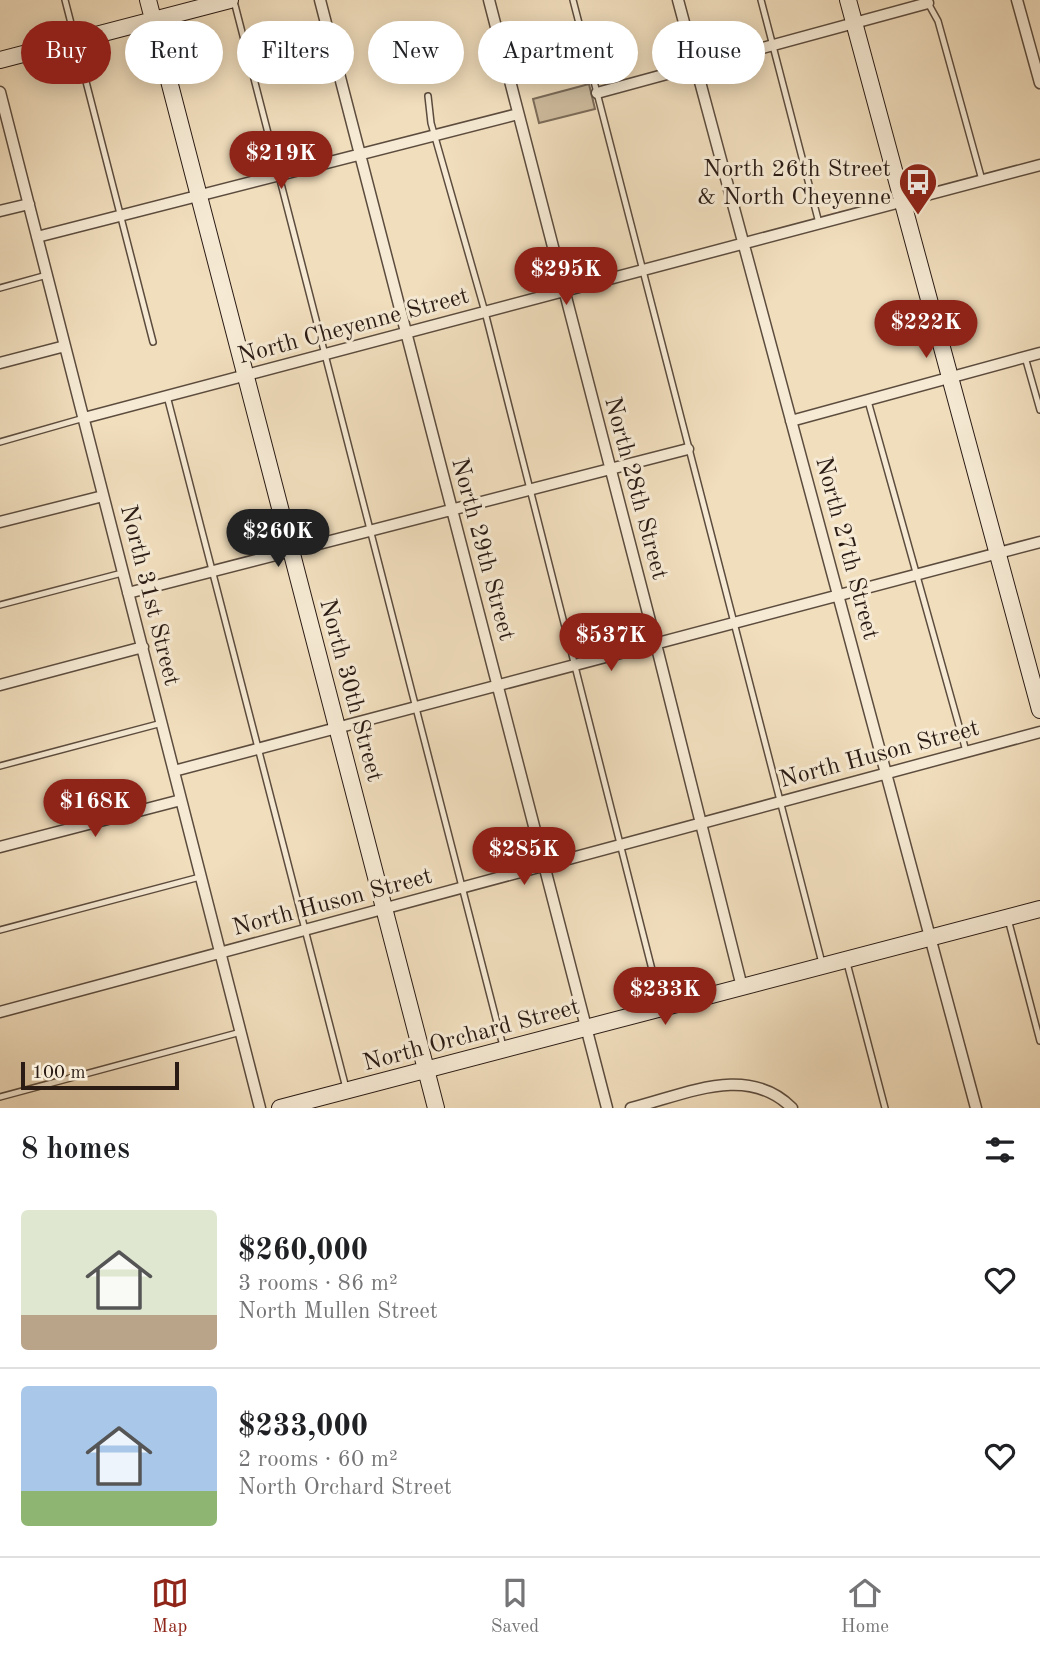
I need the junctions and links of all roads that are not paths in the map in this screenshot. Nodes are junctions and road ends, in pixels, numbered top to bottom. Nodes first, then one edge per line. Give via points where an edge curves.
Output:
1 (65, 0) edge
2 (148, 0) edge
3 (232, 0) edge
4 (320, 0) edge
5 (489, 0) edge
6 (573, 0) edge
7 (678, 0) edge
8 (761, 0) edge
9 (848, 0) edge
10 (1017, 0) edge
11 (929, 3) joint
12 (154, 20) junction
13 (70, 21) edge
14 (684, 21) edge
15 (854, 24) junction
16 (111, 31) edge
17 (773, 45) junction
18 (765, 47) edge
19 (21, 55) edge
20 (0, 60) edge
21 (652, 79) edge
22 (1040, 83) edge
23 (86, 84) edge
24 (701, 84) edge
25 (0, 92) edge
26 (597, 93) junction
27 (428, 96) dead end
28 (517, 114) junction
29 (436, 135) junction
30 (360, 154) junction
31 (1040, 164) edge
32 (279, 175) junction
33 (982, 180) junction
34 (201, 195) junction
35 (902, 201) junction
36 (29, 204) junction
37 (0, 211) edge
38 (121, 215) junction
39 (819, 223) junction
40 (37, 237) junction
41 (743, 243) junction
42 (643, 270) junction
43 (47, 275) junction
44 (0, 288) edge
45 (564, 291) junction
46 (485, 312) junction
47 (406, 333) junction
48 (153, 342) dead end
49 (65, 346) junction
50 (1040, 353) edge
51 (325, 354) junction
52 (1025, 357) junction
53 (0, 363) edge
54 (247, 375) junction
55 (950, 377) junction
56 (167, 396) junction
57 (867, 400) junction
58 (1040, 410) edge
59 (83, 418) junction
60 (791, 421) junction
61 (0, 442) edge
62 (688, 449) junction
63 (611, 468) junction
64 (531, 490) junction
65 (103, 496) junction
66 (452, 509) junction
67 (0, 523) edge
68 (370, 531) junction
69 (1040, 542) edge
70 (292, 550) junction
71 (997, 553) junction
72 (212, 571) junction
73 (123, 573) junction
74 (916, 575) junction
75 (128, 593) junction
76 (839, 595) junction
77 (0, 605) edge
78 (735, 623) junction
79 (656, 644) junction
80 (143, 647) junction
81 (576, 666) junction
82 (0, 685) edge
83 (498, 687) junction
84 (416, 708) junction
85 (1040, 710) edge
86 (162, 723) junction
87 (339, 727) junction
88 (1040, 732) edge
89 (259, 748) junction
90 (966, 751) junction
91 (0, 766) edge
92 (174, 771) junction
93 (887, 773) junction
94 (181, 800) junction
95 (781, 801) junction
96 (702, 823) junction
97 (621, 844) junction
98 (0, 848) edge
99 (544, 865) junction
100 (201, 877) junction
101 (462, 888) junction
102 (386, 908) junction
103 (1040, 909) edge
104 (1007, 918) junction
105 (0, 930) edge
106 (306, 930) junction
107 (931, 938) junction
108 (220, 953) junction
109 (846, 960) junction
110 (822, 966) junction
111 (742, 987) junction
112 (662, 1009) junction
113 (0, 1012) edge
114 (584, 1028) junction
115 (241, 1031) junction
116 (1040, 1041) edge
117 (503, 1049) junction
118 (426, 1070) junction
119 (347, 1091) junction
120 (0, 1097) edge
121 (260, 1108) edge
122 (280, 1108) edge
123 (436, 1108) edge
124 (607, 1108) edge
125 (631, 1108) edge
126 (792, 1108) edge
127 (885, 1108) edge
128 (976, 1108) edge

1 - 13 lane
2 - 12 street, North 30th Street
3 - 12 street
3 - 32 lane
4 - 30 street, North 29th Street
5 - 28 street, North 28th Street
6 - 26 lane
7 - 14 street, North 27th Street
8 - 17 lane
9 - 15 street
10 - 22 street
11 - 15 street
11 - 33 lane via 939,21
12 - 16 street
12 - 34 street, North 30th Street
15 - 17 street
15 - 35 street
17 - 18 street
17 - 39 lane
19 - 20 street
21 - 26 street
23 - 38 lane
24 - 41 street, North 27th Street
25 - 36 street, North 31st Street
26 - 42 lane
27 - 29 lane
28 - 29 street
28 - 45 street, North 28th Street
29 - 30 street
29 - 46 lane
30 - 32 street
30 - 47 street, North 29th Street
31 - 33 street, North Cheyenne Street
32 - 34 street
32 - 51 lane
33 - 35 street, North Cheyenne Street
34 - 38 street
34 - 54 street, North 30th Street
35 - 39 street, North Cheyenne Street
35 - 55 street
36 - 37 street
36 - 40 street, North 31st Street
38 - 40 street
38 - 48 lane
39 - 41 street, North Cheyenne Street
40 - 43 street, North 31st Street
41 - 42 street, North Cheyenne Street
41 - 60 street, North 27th Street
42 - 45 street, North Cheyenne Street
42 - 62 lane
43 - 44 lane
43 - 49 street, North 31st Street
45 - 46 street, North Cheyenne Street
45 - 63 street, North 28th Street
46 - 47 street, North Cheyenne Street
46 - 64 lane
47 - 51 street, North Cheyenne Street
47 - 66 street, North 29th Street
49 - 53 street
49 - 59 street, North 31st Street
50 - 52 street
51 - 54 street, North Cheyenne Street
51 - 68 lane
52 - 55 street
52 - 58 lane
54 - 56 street, North Cheyenne Street
54 - 70 street, North 30th Street
55 - 57 street
55 - 71 street
56 - 59 street, North Cheyenne Street
56 - 72 lane
57 - 60 street
57 - 74 lane
59 - 61 lane
59 - 65 street, North 31st Street
60 - 76 street, North 27th Street
62 - 63 street
62 - 78 lane
63 - 64 street
63 - 79 street, North 28th Street
64 - 66 street
64 - 81 lane
65 - 67 street
65 - 73 street, North 31st Street
66 - 68 street
66 - 83 street, North 29th Street
68 - 70 street
68 - 84 lane
69 - 71 street
70 - 72 street
70 - 87 street, North 30th Street
71 - 74 street
71 - 85 street
72 - 75 street
72 - 89 lane
73 - 75 street, North 31st Street
73 - 77 lane
74 - 76 street
74 - 90 lane
75 - 80 street, North 31st Street
76 - 78 street
76 - 93 street, North 27th Street
78 - 79 street
78 - 95 lane
79 - 81 street
79 - 96 street, North 28th Street
80 - 82 street
80 - 86 street, North 31st Street
81 - 83 street
81 - 97 lane
83 - 84 street
83 - 99 street, North 29th Street
84 - 87 street
84 - 101 lane
86 - 91 lane
86 - 92 street, North 31st Street
87 - 89 street
87 - 102 street, North 30th Street
88 - 90 street, North Huson Street
89 - 92 street
89 - 106 lane
90 - 93 street, North Huson Street
92 - 94 street, North 31st Street
93 - 95 street, North Huson Street
93 - 107 street, North 27th Street
94 - 98 street
94 - 100 street, North 31st Street
95 - 96 street, North Huson Street
95 - 110 lane
96 - 97 street, North Huson Street
96 - 111 street, North 28th Street
97 - 99 street, North Huson Street
97 - 112 lane
99 - 101 street, North Huson Street
99 - 114 street, North 29th Street
100 - 105 lane
100 - 108 street, North 31st Street
101 - 102 street, North Huson Street
101 - 117 lane
102 - 106 street, North Huson Street
102 - 118 street, North 30th Street
103 - 104 street, North Orchard Street
104 - 107 street, North Orchard Street
104 - 116 lane
106 - 108 street, North Huson Street
106 - 119 lane
107 - 109 street, North Orchard Street
107 - 128 street, North 27th Street
108 - 113 street, North Huson Street
108 - 115 street, North 31st Street
109 - 110 street, North Orchard Street
109 - 127 lane
110 - 111 street, North Orchard Street
111 - 112 street, North Orchard Street
112 - 114 street, North Orchard Street
114 - 117 street, North Orchard Street
114 - 124 street, North 29th Street
115 - 120 lane
115 - 121 street, North 31st Street
117 - 118 street, North Orchard Street
118 - 119 street, North Orchard Street
118 - 123 street, North 30th Street
119 - 122 street, North Orchard Street
125 - 126 street via 746,1083 777,1095

